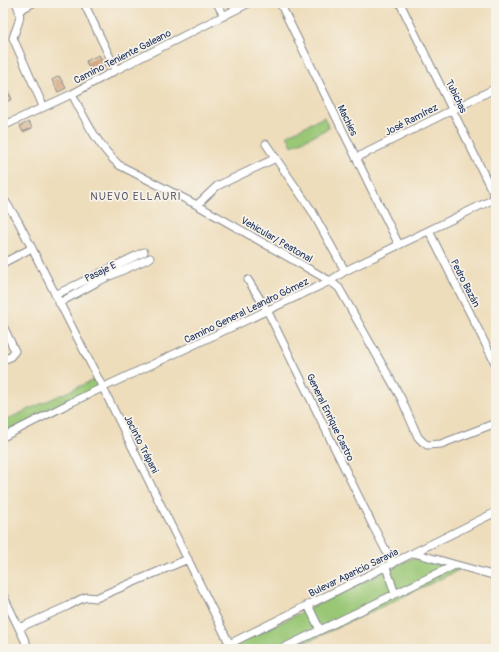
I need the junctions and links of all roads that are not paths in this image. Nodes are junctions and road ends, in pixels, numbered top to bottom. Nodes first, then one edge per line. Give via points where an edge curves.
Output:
1 (33, 3) edge
2 (84, 3) edge
3 (217, 3) edge
4 (249, 3) edge
5 (280, 3) edge
6 (400, 3) edge
7 (18, 6) edge
8 (224, 16) junction
9 (116, 70) junction
10 (496, 88) edge
11 (72, 94) junction
12 (43, 106) junction
13 (452, 110) junction
14 (3, 126) edge
15 (266, 144) dead end
16 (276, 158) junction
17 (356, 158) junction
18 (3, 198) edge
19 (496, 198) edge
20 (197, 205) junction
21 (429, 231) junction
22 (399, 245) junction
23 (32, 248) junction
24 (144, 252) dead end
25 (150, 258) dead end
26 (126, 260) junction
27 (3, 263) edge
28 (127, 268) junction
29 (345, 271) junction
30 (96, 280) junction
31 (248, 280) dead end
32 (330, 280) junction
33 (55, 295) junction
34 (59, 302) junction
35 (267, 310) junction
36 (3, 326) edge
37 (6, 359) edge
38 (496, 365) edge
39 (103, 388) junction
40 (496, 422) edge
41 (3, 438) edge
42 (496, 512) edge
43 (414, 554) junction
44 (188, 559) junction
45 (455, 565) junction
46 (389, 566) junction
47 (496, 576) edge
48 (395, 594) junction
49 (3, 596) edge
50 (308, 605) junction
51 (19, 628) junction
52 (320, 630) junction
53 (231, 646) edge
54 (29, 649) edge
55 (219, 649) edge
56 (281, 649) edge

1 - 7 street
2 - 9 street
3 - 8 street
4 - 8 street, Camino Teniente Galeano
5 - 17 street, Machies
6 - 13 street, Tubichas
7 - 12 street via 20,21 13,38
8 - 9 street, Camino Teniente Galeano
9 - 11 street, Camino Teniente Galeano
10 - 13 street, José Ramírez
11 - 12 street, Camino Teniente Galeano
11 - 20 street, Vehicular/ Peatonal via 96,139 119,165
12 - 14 street, Camino Teniente Galeano
13 - 17 street, José Ramírez
13 - 19 street, Tubichas
15 - 16 street
16 - 20 street via 217,186
16 - 29 street via 312,211
17 - 22 street, Machies
18 - 23 street, Jacinto Trápani
19 - 21 street, Camino General Leandro Gómez
20 - 32 street, Vehicular/ Peatonal
21 - 22 street, Camino General Leandro Gómez
21 - 38 street, Pedro Bazán
22 - 29 street, Camino General Leandro Gómez
23 - 27 street
23 - 33 street, Jacinto Trápani
24 - 26 street, Pasaje E
25 - 28 street, Pasaje E
26 - 28 street
26 - 30 street, Pasaje E
28 - 30 street, Pasaje E
29 - 32 street, Camino General Leandro Gómez
30 - 33 street, Pasaje E
30 - 34 street, Pasaje E
31 - 35 street, General Enrique Castro
32 - 35 street, Camino General Leandro Gómez
32 - 40 street, Vehicular/ Peatonal via 339,288 402,398 418,436 427,445 441,444
33 - 34 street, Jacinto Trápani
34 - 39 street, Jacinto Trápani
35 - 39 street, Camino General Leandro Gómez
35 - 46 street, General Enrique Castro via 373,526
36 - 37 street via 15,351
39 - 41 street, Camino General Leandro Gómez
39 - 44 street, Jacinto Trápani
42 - 43 street, Bulevar Aparicio Saravia
43 - 45 street
43 - 46 street, Bulevar Aparicio Saravia
44 - 51 street via 96,598 81,599
44 - 53 street, Jacinto Trápani
45 - 47 street
45 - 48 street
46 - 48 street, General Enrique Castro
46 - 50 street, Bulevar Aparicio Saravia
48 - 52 street
49 - 51 street
50 - 52 street
50 - 53 street, Bulevar Aparicio Saravia
51 - 54 street
52 - 56 street
53 - 55 street, Bulevar Aparicio Saravia

